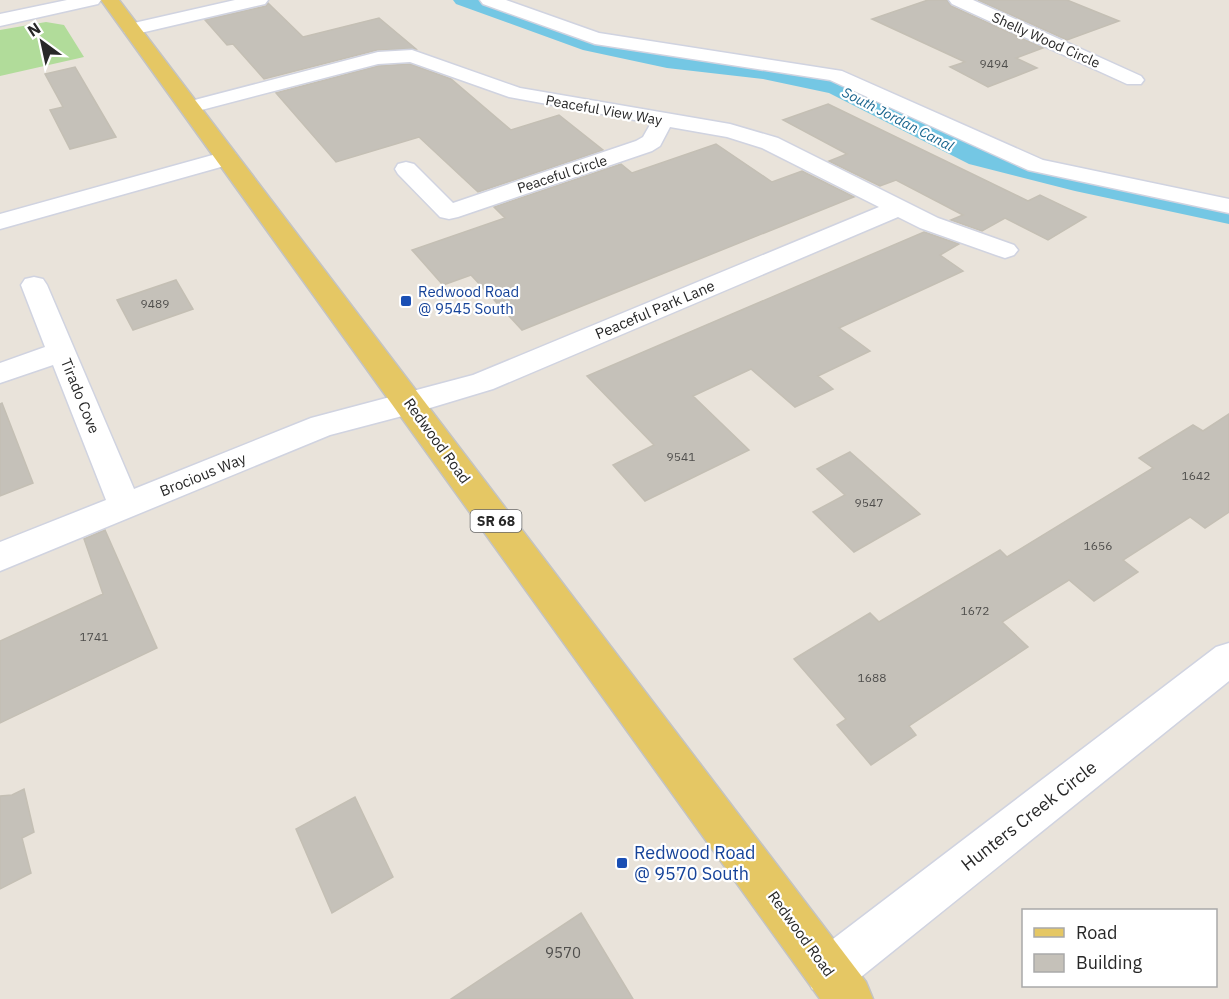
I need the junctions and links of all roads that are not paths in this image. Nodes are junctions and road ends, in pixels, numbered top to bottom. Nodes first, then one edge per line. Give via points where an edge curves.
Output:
1 (92, 0) edge
2 (110, 0) edge
3 (259, 0) edge
4 (489, 0) edge
5 (958, 0) edge
6 (0, 20) edge
7 (132, 29) junction
8 (1134, 80) dead end
9 (190, 107) junction
10 (663, 120) junction
11 (227, 158) junction
12 (406, 169) dead end
13 (1229, 206) edge
14 (898, 208) junction
15 (0, 222) edge
16 (1005, 250) dead end
17 (34, 285) dead end
18 (61, 352) junction
19 (0, 373) edge
20 (410, 404) junction
21 (125, 506) junction
22 (0, 557) edge
23 (1229, 659) edge
24 (839, 985) edge

1 - 6 street
2 - 7 main road, Redwood Road / SR 68
3 - 7 street
4 - 13 street via 596,38 835,75 1036,165
5 - 8 street, Shelly Wood Circle
7 - 9 main road, Redwood Road / SR 68
9 - 10 street, Peaceful View Way via 398,55 423,59 516,93
9 - 11 main road, Redwood Road / SR 68
10 - 12 street, Peaceful Circle via 652,141 644,146 449,212
10 - 14 street, Peaceful View Way via 730,131 770,143
11 - 15 street
11 - 20 main road, Redwood Road / SR 68
14 - 16 street, Peaceful View Way via 938,227
14 - 20 street, Peaceful Park Lane via 483,382
17 - 18 street, Tirado Cove
18 - 19 street
18 - 21 street, Tirado Cove
20 - 21 street, Brocious Way via 322,426
20 - 24 main road, Redwood Road / SR 68
21 - 22 street, Brocious Way
23 - 24 street, Hunters Creek Circle

